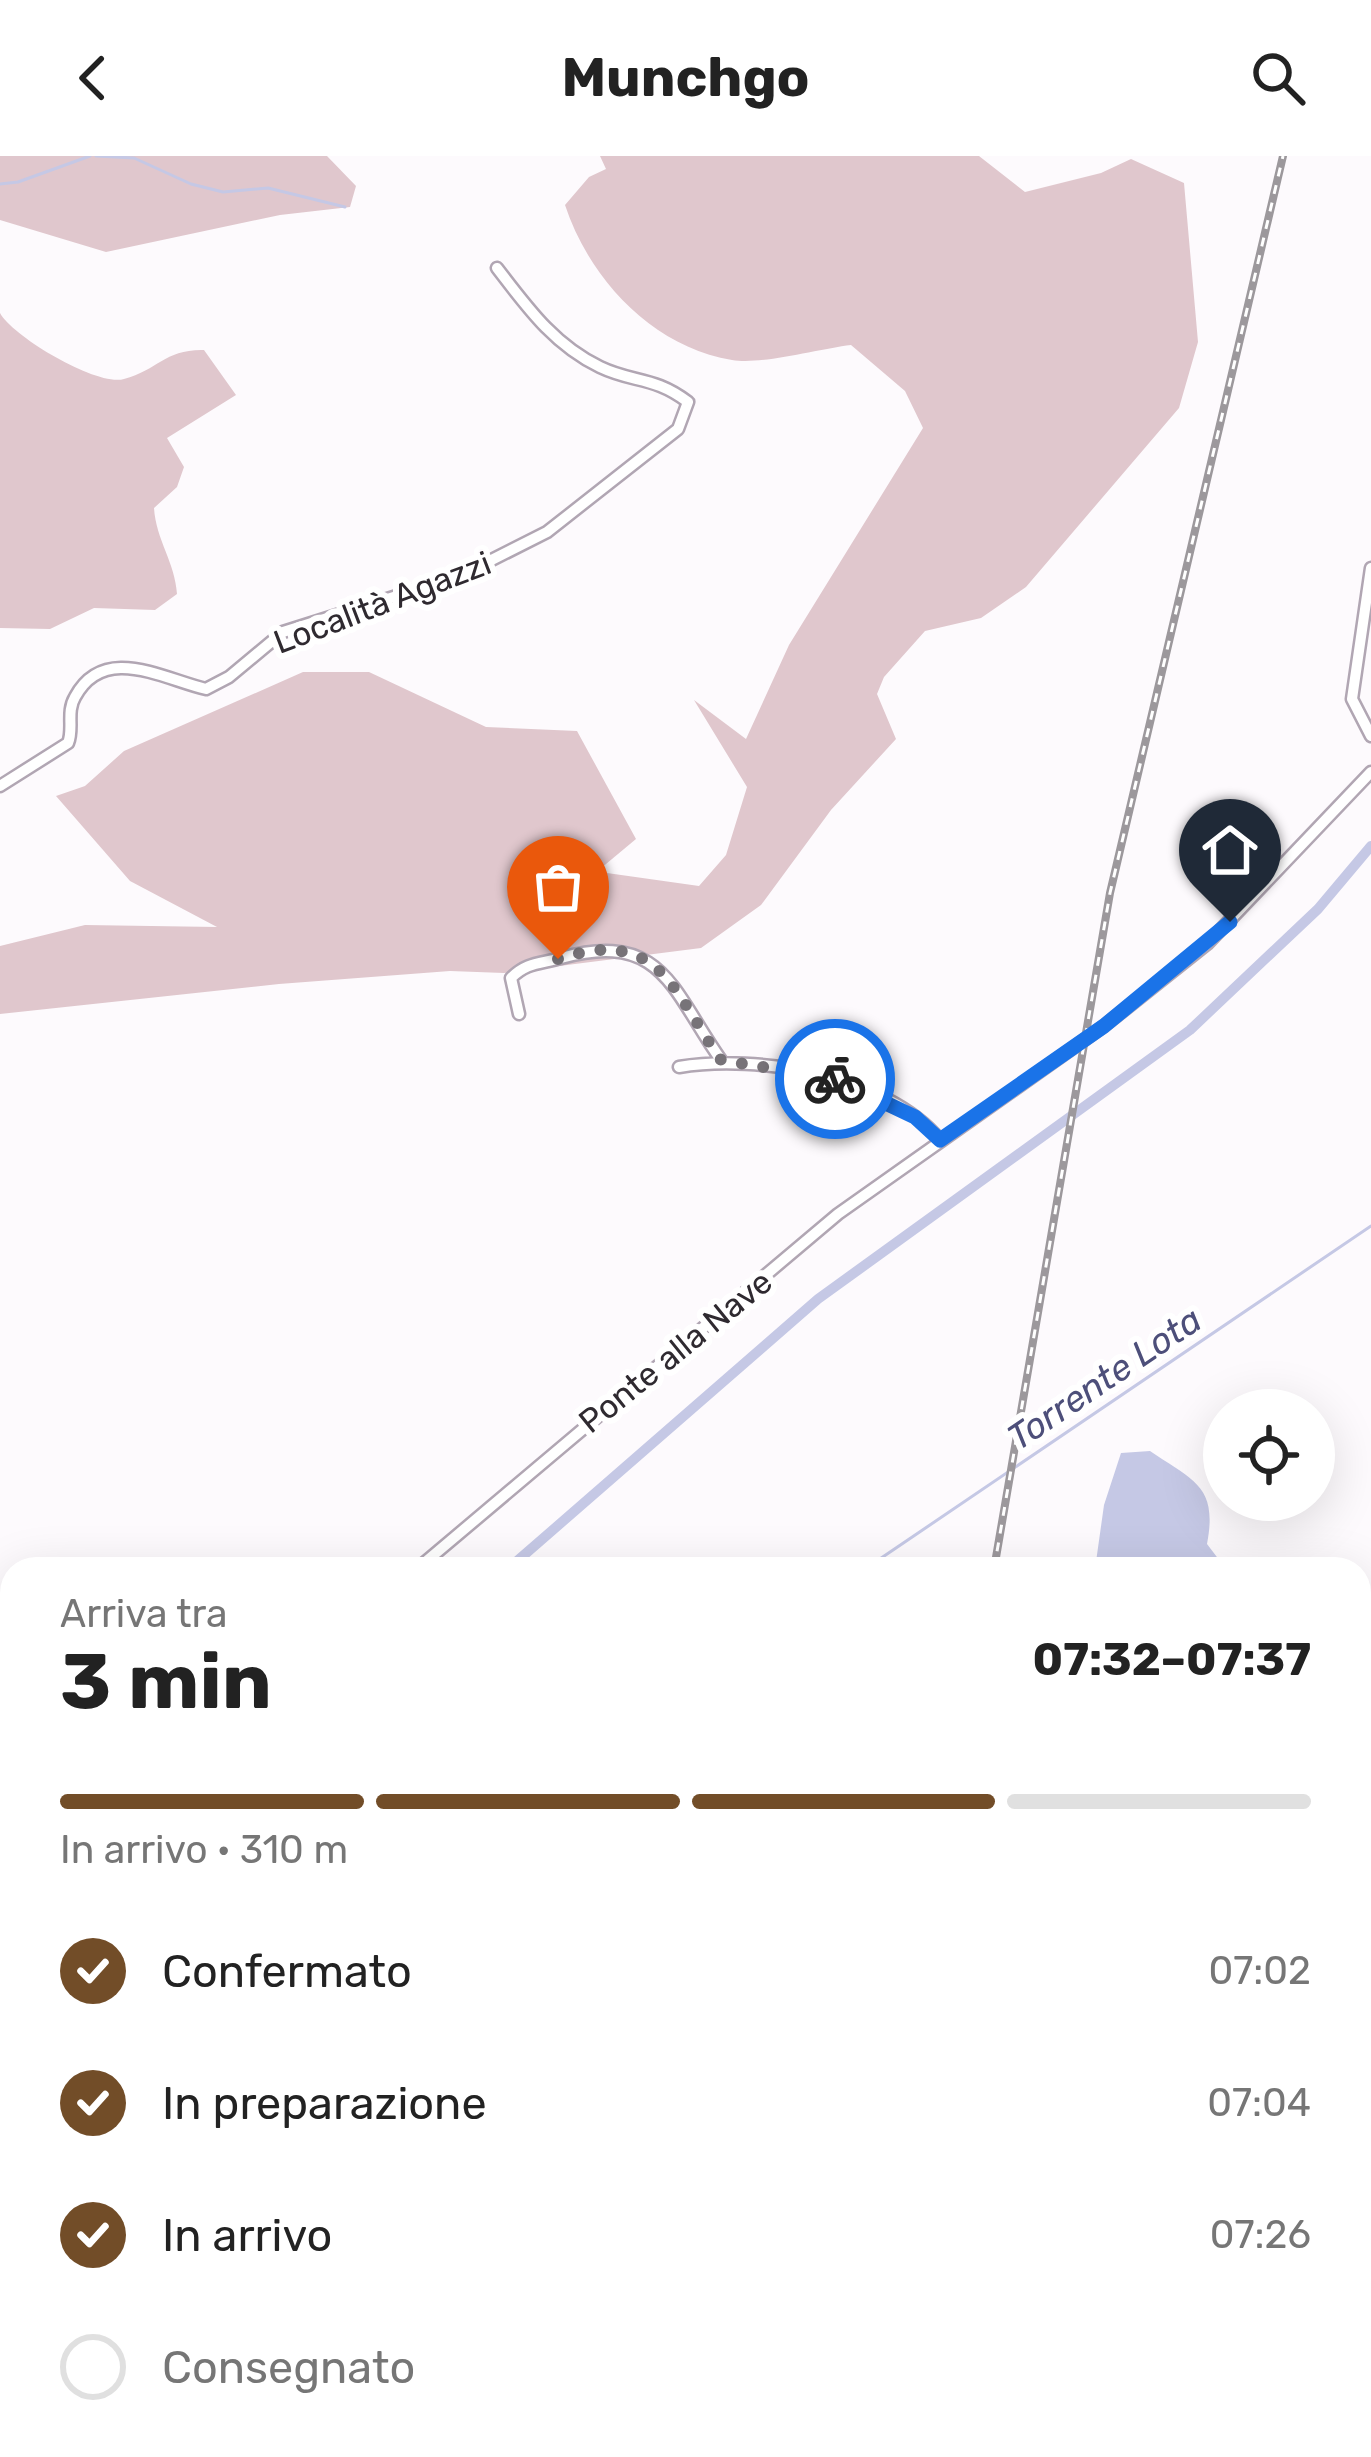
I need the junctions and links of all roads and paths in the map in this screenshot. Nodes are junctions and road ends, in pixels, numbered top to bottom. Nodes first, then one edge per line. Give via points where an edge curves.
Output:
1 (497, 268) dead end
2 (1371, 568) edge
3 (1371, 736) edge
4 (1371, 772) edge
5 (0, 786) edge
6 (518, 1014) dead end
7 (721, 1060) junction
8 (679, 1067) dead end
9 (940, 1140) junction
10 (431, 1557) edge

1 - 5 street, Località Agazzi via 547,333 602,368 663,383 688,402 677,428 547,532 501,558 283,632 206,689 139,668 96,674 71,704 68,743
2 - 3 street via 1352,699
4 - 9 street, Ponte alla Nave via 1207,944
6 - 7 street via 511,978 524,965 586,950 633,952 675,983
7 - 8 street
7 - 9 street via 839,1080 915,1117
9 - 10 street, Ponte alla Nave via 838,1214

